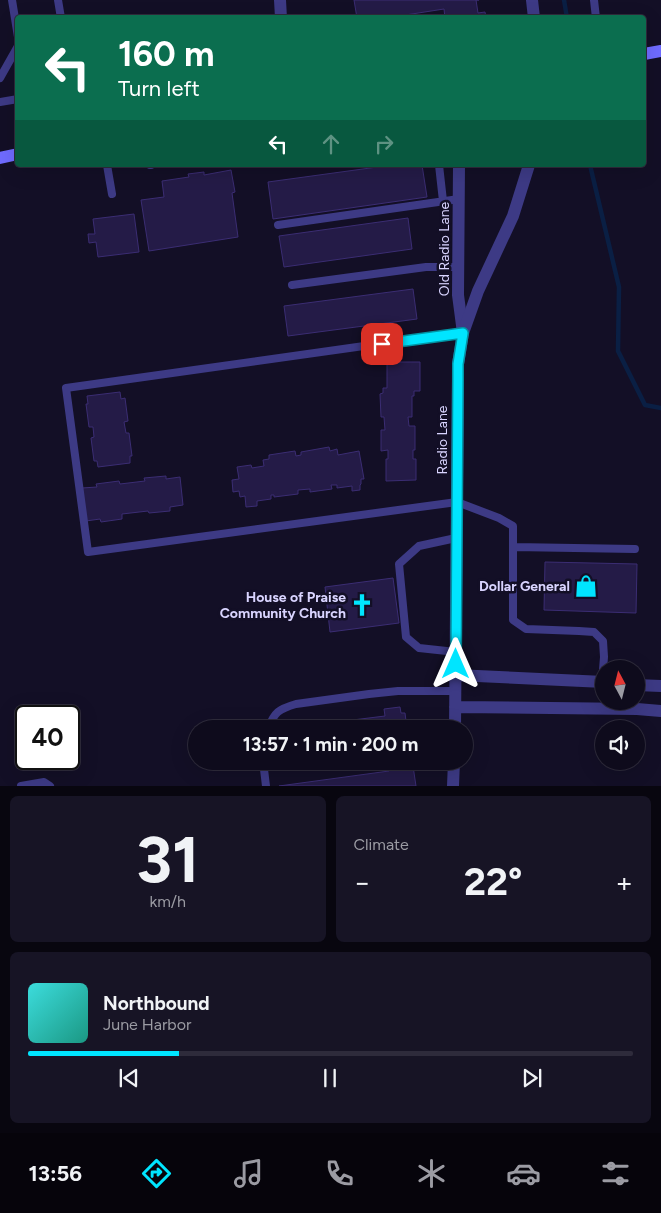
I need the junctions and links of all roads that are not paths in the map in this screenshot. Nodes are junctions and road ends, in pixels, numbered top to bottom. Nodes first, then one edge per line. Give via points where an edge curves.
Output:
1 (12, 0) edge
2 (58, 0) edge
3 (280, 0) edge
4 (532, 0) edge
5 (594, 0) edge
6 (60, 15) edge
7 (282, 15) edge
8 (534, 15) edge
9 (596, 15) edge
10 (15, 18) edge
11 (15, 51) edge
12 (661, 51) edge
13 (646, 54) edge
14 (0, 78) edge
15 (15, 100) edge
16 (0, 102) edge
17 (15, 155) edge
18 (0, 158) edge
19 (107, 167) edge
20 (439, 167) edge
21 (459, 167) edge
22 (528, 167) edge
23 (112, 194) dead end
24 (459, 199) junction
25 (443, 201) junction
26 (278, 225) dead end
27 (458, 267) junction
28 (292, 285) dead end
29 (463, 333) junction
30 (456, 502) junction
31 (456, 538) junction
32 (514, 547) junction
33 (635, 549) dead end
34 (456, 652) junction
35 (604, 660) edge
36 (456, 675) junction
37 (595, 682) edge
38 (645, 685) edge
39 (661, 686) edge
40 (455, 691) junction
41 (455, 708) junction
42 (661, 711) edge
43 (272, 720) edge
44 (454, 720) edge
45 (264, 770) edge
46 (454, 770) edge
47 (21, 786) edge
48 (50, 786) edge
49 (266, 786) edge
50 (453, 786) edge

1 - 10 lane
2 - 6 lane
3 - 7 street
4 - 8 street
5 - 9 lane
11 - 14 lane
12 - 13 main road
15 - 16 lane
17 - 18 main road
19 - 23 lane
20 - 25 lane
21 - 24 street, Old Radio Lane
22 - 29 street, Radio Lane via 513,216 478,291
24 - 25 lane
24 - 27 street, Old Radio Lane
25 - 26 lane
27 - 28 lane via 426,266
27 - 29 street, Old Radio Lane
29 - 30 street, Radio Lane via 458,372
29 - 30 lane via 66,388 88,552
30 - 31 street, Radio Lane
30 - 32 lane via 514,526
31 - 34 street, Radio Lane
31 - 34 lane via 418,546 399,564 406,636 419,648
32 - 33 lane
32 - 35 lane via 513,620 526,629 594,632 603,641
34 - 36 street, Radio Lane
36 - 37 street
36 - 40 street, Radio Lane
38 - 39 street
40 - 41 street, Radio Lane
40 - 43 lane via 378,693 296,704 276,713
41 - 42 street
41 - 44 street, Radio Lane
45 - 49 lane
46 - 50 street
47 - 48 lane via 44,782

